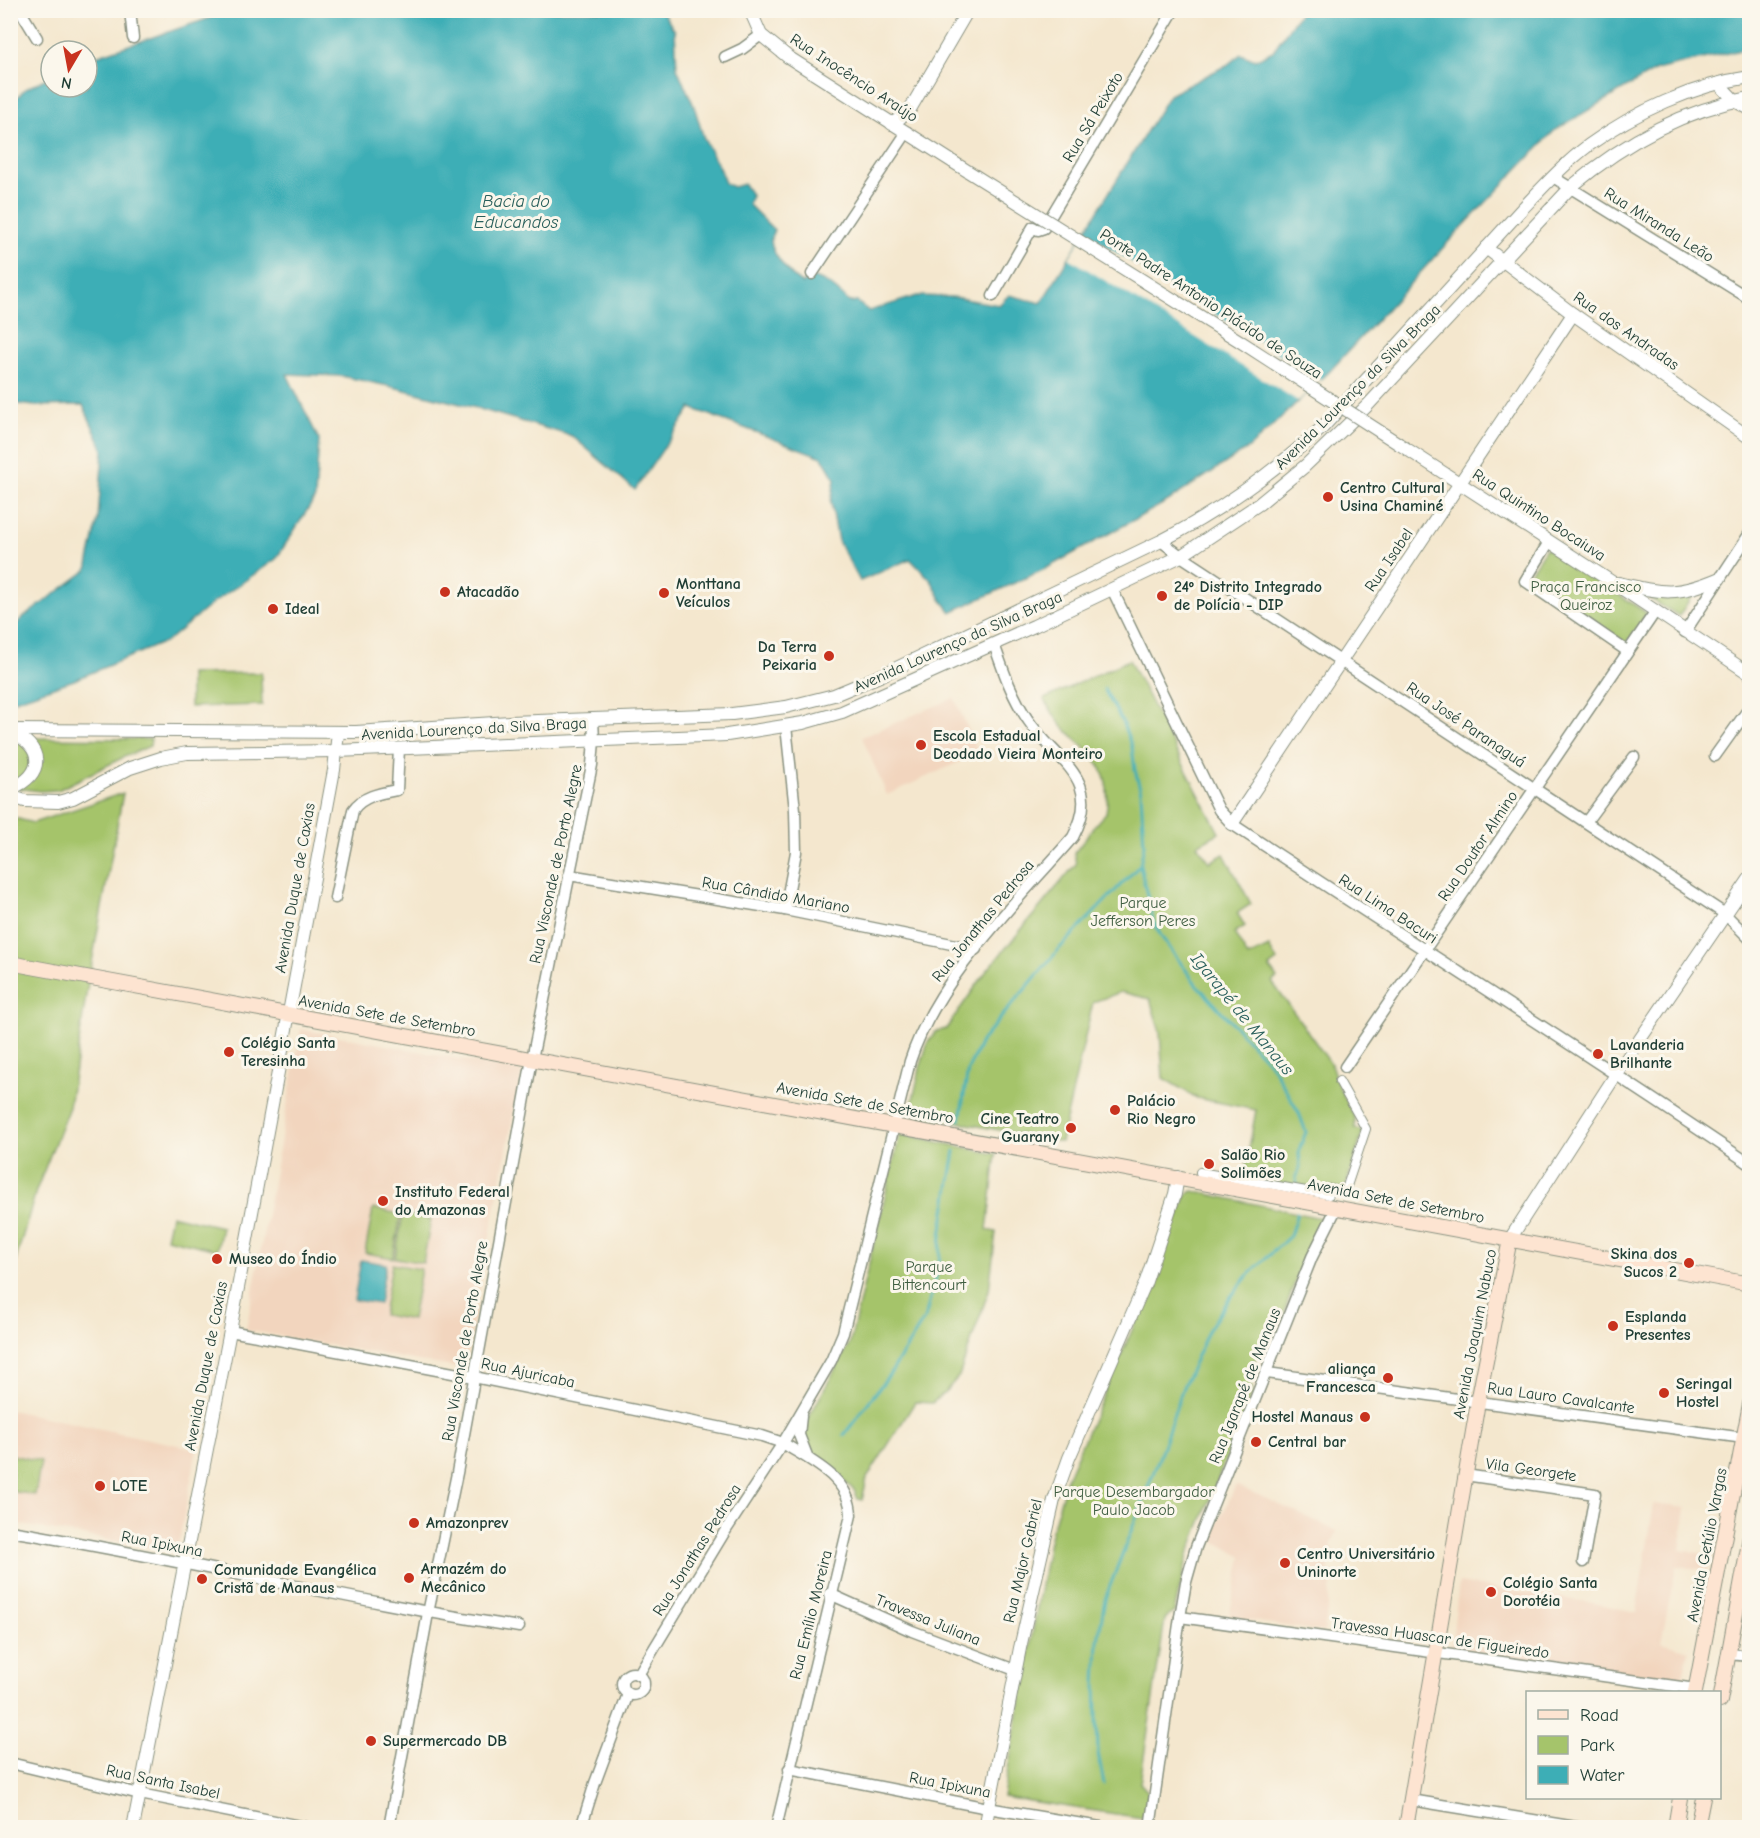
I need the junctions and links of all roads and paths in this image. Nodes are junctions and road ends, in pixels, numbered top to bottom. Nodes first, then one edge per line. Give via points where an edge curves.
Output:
1 (20, 10) edge
2 (130, 10) edge
3 (750, 10) edge
4 (968, 10) edge
5 (1174, 10) edge
6 (761, 35) junction
7 (36, 38) dead end
8 (133, 38) dead end
9 (725, 57) dead end
10 (1749, 77) edge
11 (1719, 84) junction
12 (1749, 98) edge
13 (1735, 100) junction
14 (1749, 108) edge
15 (909, 111) junction
16 (892, 124) junction
17 (907, 132) junction
18 (1553, 177) junction
19 (1571, 188) junction
20 (1066, 231) joint
21 (1485, 248) junction
22 (1504, 261) junction
23 (812, 274) dead end
24 (993, 296) dead end
25 (1749, 299) edge
26 (1573, 314) junction
27 (1749, 438) edge
28 (1399, 444) joint
29 (1460, 483) junction
30 (1749, 533) edge
31 (1161, 541) junction
32 (1549, 542) junction
33 (1182, 556) junction
34 (1720, 578) junction
35 (1612, 582) junction
36 (1112, 589) junction
37 (1023, 607) junction
38 (1655, 612) junction
39 (1034, 626) junction
40 (1684, 632) junction
41 (994, 644) junction
42 (1627, 651) junction
43 (1342, 661) junction
44 (1749, 674) edge
45 (1749, 707) edge
46 (713, 715) junction
47 (594, 719) junction
48 (786, 726) junction
49 (10, 731) edge
50 (339, 732) junction
51 (714, 735) junction
52 (594, 740) junction
53 (399, 748) junction
54 (337, 751) junction
55 (1715, 756) dead end
56 (1634, 757) dead end
57 (10, 789) edge
58 (1534, 789) junction
59 (10, 796) edge
60 (1586, 822) junction
61 (1232, 824) junction
62 (569, 875) junction
63 (1749, 878) edge
64 (335, 898) dead end
65 (785, 910) junction
66 (1725, 914) junction
67 (1749, 939) edge
68 (976, 949) junction
69 (1424, 951) junction
70 (10, 963) edge
71 (288, 1015) junction
72 (531, 1059) junction
73 (1345, 1067) dead end
74 (1617, 1073) junction
75 (1340, 1080) dead end
76 (895, 1125) junction
77 (1749, 1164) edge
78 (1200, 1172) dead end
79 (1178, 1177) junction
80 (1337, 1207) junction
81 (1510, 1239) junction
82 (1749, 1284) edge
83 (230, 1331) junction
84 (1267, 1372) junction
85 (474, 1377) junction
86 (1478, 1402) junction
87 (1749, 1404) edge
88 (803, 1410) junction
89 (1744, 1438) junction
90 (784, 1442) junction
91 (809, 1460) junction
92 (1465, 1475) junction
93 (10, 1532) edge
94 (1749, 1538) edge
95 (1583, 1562) dead end
96 (185, 1563) junction
97 (830, 1594) junction
98 (428, 1613) junction
99 (1180, 1617) junction
100 (519, 1627) dead end
101 (1436, 1652) junction
102 (1728, 1654) junction
103 (1749, 1656) edge
104 (1015, 1670) junction
105 (638, 1675) junction
106 (1696, 1691) edge
107 (1721, 1691) edge
108 (628, 1694) junction
109 (10, 1763) edge
110 (789, 1769) junction
111 (140, 1794) junction
112 (1680, 1799) edge
113 (1702, 1799) edge
114 (1411, 1800) junction
115 (988, 1808) junction
116 (1076, 1825) edge
117 (133, 1827) edge
118 (310, 1827) edge
119 (389, 1827) edge
120 (581, 1827) edge
121 (776, 1827) edge
122 (985, 1827) edge
123 (1106, 1827) edge
124 (1150, 1827) edge
125 (1406, 1827) edge
126 (1582, 1827) edge
127 (1675, 1827) edge
128 (1697, 1827) edge

1 - 7 street
2 - 8 street
3 - 6 street, Rua Inocêncio Araújo
4 - 15 street
5 - 24 street, Rua Sá Peixoto via 1044,228 1033,227
6 - 9 street
6 - 16 street, Rua Inocêncio Araújo via 788,57
10 - 11 street, Avenida Lourenço da Silva Braga
11 - 13 street
11 - 18 street, Avenida Lourenço da Silva Braga via 1679,97 1620,125 1588,146
12 - 13 street, Avenida Lourenço da Silva Braga
13 - 14 street
13 - 19 street, Avenida Lourenço da Silva Braga via 1661,127 1600,162
15 - 16 street
15 - 17 street
16 - 17 street, Rua Inocêncio Araújo
17 - 20 street, Rua Inocêncio Araújo, bridge
17 - 23 street
18 - 19 street, Rua Miranda Leão
18 - 21 street, Avenida Lourenço da Silva Braga
19 - 22 street, Avenida Lourenço da Silva Braga
19 - 25 street, Rua Miranda Leão
20 - 28 street, Ponte Padre Antonio Plácido de Souza, bridge
21 - 22 street, Rua dos Andradas
21 - 31 street, Avenida Lourenço da Silva Braga via 1314,435 1226,505
22 - 26 street, Rua dos Andradas
22 - 33 street, Avenida Lourenço da Silva Braga via 1305,466 1259,504
26 - 27 street, Rua dos Andradas
26 - 29 street, Rua Isabel
28 - 29 street, Rua Quintino Bocaiuva
29 - 32 street, Rua Quintino Bocaiuva
29 - 43 street, Rua Isabel
30 - 34 street
31 - 33 street, Rua José Paranaguá
31 - 37 street, Avenida Lourenço da Silva Braga
32 - 35 street, Rua Quintino Bocaiuva
32 - 42 street via 1525,581
33 - 36 street, Avenida Lourenço da Silva Braga
33 - 43 street, Rua José Paranaguá
34 - 35 street via 1674,593
34 - 40 street
35 - 38 street, Rua Quintino Bocaiuva
36 - 39 street, Avenida Lourenço da Silva Braga
36 - 61 street, Rua Lima Bacuri via 1219,810
37 - 39 street
37 - 46 street, Avenida Lourenço da Silva Braga via 834,695 786,707
38 - 40 street, Rua Quintino Bocaiuva
38 - 42 street, Rua Doutor Almino
39 - 41 street, Avenida Lourenço da Silva Braga
40 - 44 street, Rua Quintino Bocaiuva
41 - 48 street, Avenida Lourenço da Silva Braga via 842,712
41 - 68 street, Rua Jonathas Pedrosa via 1026,719 1080,783 1083,810 1073,837
42 - 58 street, Rua Doutor Almino
43 - 58 street, Rua José Paranaguá
43 - 61 street, Rua Isabel
45 - 55 street
46 - 47 street, Avenida Lourenço da Silva Braga
46 - 51 street
47 - 50 street, Avenida Lourenço da Silva Braga
47 - 52 street, Rua Visconde de Porto Alegre
48 - 51 street, Avenida Lourenço da Silva Braga
48 - 65 street via 796,852
49 - 50 street, Avenida Lourenço da Silva Braga
49 - 57 street via 28,743 37,757 28,779
50 - 54 street, Avenida Duque de Caxias
51 - 52 street, Avenida Lourenço da Silva Braga
52 - 53 street, Avenida Lourenço da Silva Braga
52 - 62 street, Rua Visconde de Porto Alegre
53 - 54 street, Avenida Lourenço da Silva Braga
53 - 64 street via 397,790 367,798 353,810
54 - 59 street, Avenida Lourenço da Silva Braga via 187,753 130,768 58,802 25,801
54 - 71 street, Avenida Duque de Caxias
56 - 60 street
58 - 60 street, Rua José Paranaguá
58 - 69 street, Rua Doutor Almino
60 - 66 street, Rua José Paranaguá
61 - 69 street, Rua Lima Bacuri
62 - 65 street, Rua Cândido Mariano
62 - 72 street, Rua Visconde de Porto Alegre
63 - 66 street, Avenida Joaquim Nabuco
65 - 68 street, Rua Cândido Mariano
66 - 67 street, Rua José Paranaguá
66 - 74 street, Avenida Joaquim Nabuco
68 - 76 street, Rua Jonathas Pedrosa via 923,1027 910,1060
69 - 73 street, Rua Doutor Almino
69 - 74 street, Rua Lima Bacuri
70 - 71 main road, Avenida Sete de Setembro
71 - 72 main road, Avenida Sete de Setembro
71 - 83 street, Avenida Duque de Caxias
72 - 76 main road, Avenida Sete de Setembro
72 - 85 street, Rua Visconde de Porto Alegre
74 - 77 street, Rua Lima Bacuri
74 - 81 street, Avenida Joaquim Nabuco
75 - 78 street via 1366,1129 1345,1192 1331,1189 1329,1195
76 - 79 main road, Avenida Sete de Setembro
76 - 88 street, Rua Jonathas Pedrosa via 843,1333
79 - 80 main road, Avenida Sete de Setembro
79 - 104 street, Rua Major Gabriel via 1145,1284 1061,1478
80 - 81 main road, Avenida Sete de Setembro
80 - 84 street, Rua Igarapé de Manaus via 1312,1257
81 - 82 main road, Avenida Sete de Setembro
81 - 86 main road, Avenida Joaquim Nabuco
83 - 85 street, Rua Ajuricaba
83 - 96 street, Avenida Duque de Caxias
84 - 86 street, Rua Lauro Cavalcante
84 - 99 street, Rua Igarapé de Manaus via 1196,1547
85 - 90 street, Rua Ajuricaba
85 - 98 street, Rua Visconde de Porto Alegre
86 - 89 street, Rua Lauro Cavalcante
86 - 92 main road, Avenida Joaquim Nabuco
87 - 89 main road, Avenida Getúlio Vargas
88 - 90 street, Rua Jonathas Pedrosa
88 - 91 street, Rua Jonathas Pedrosa via 799,1436
89 - 106 main road, Avenida Getúlio Vargas
90 - 91 street, Rua Emílio Moreira
90 - 105 street, Rua Jonathas Pedrosa
91 - 97 street, Rua Emílio Moreira via 837,1480 851,1503 849,1526
92 - 95 street, Vila Georgete via 1595,1494
92 - 101 main road, Avenida Joaquim Nabuco
93 - 96 street, Rua Ipixuna
94 - 102 main road
96 - 98 street, Rua Ipixuna
96 - 111 street, Avenida Duque de Caxias
97 - 104 street, Travessa Juliana via 912,1631
97 - 110 street, Rua Emílio Moreira
98 - 100 street, Rua Ipixuna
98 - 119 street, Rua Visconde de Porto Alegre
99 - 101 street, Travessa Huascar de Figueiredo
99 - 124 street, Rua Igarapé de Manaus
101 - 106 street, Travessa Huascar de Figueiredo
101 - 114 main road, Avenida Joaquim Nabuco
102 - 103 street
102 - 107 main road
104 - 115 street, Rua Major Gabriel
105 - 108 street via 643,1688 635,1695
105 - 108 street via 632,1673 623,1679 623,1689
108 - 120 street
109 - 111 street, Rua Santa Isabel
110 - 115 street, Rua Ipixuna
110 - 121 street, Rua Emílio Moreira
111 - 117 street, Avenida Duque de Caxias
111 - 118 street, Rua Santa Isabel
112 - 127 main road
113 - 128 main road
114 - 125 main road, Avenida Joaquim Nabuco
114 - 126 street
115 - 116 street, Rua Ipixuna
115 - 122 street, Rua Major Gabriel
116 - 123 street, Rua Ipixuna

